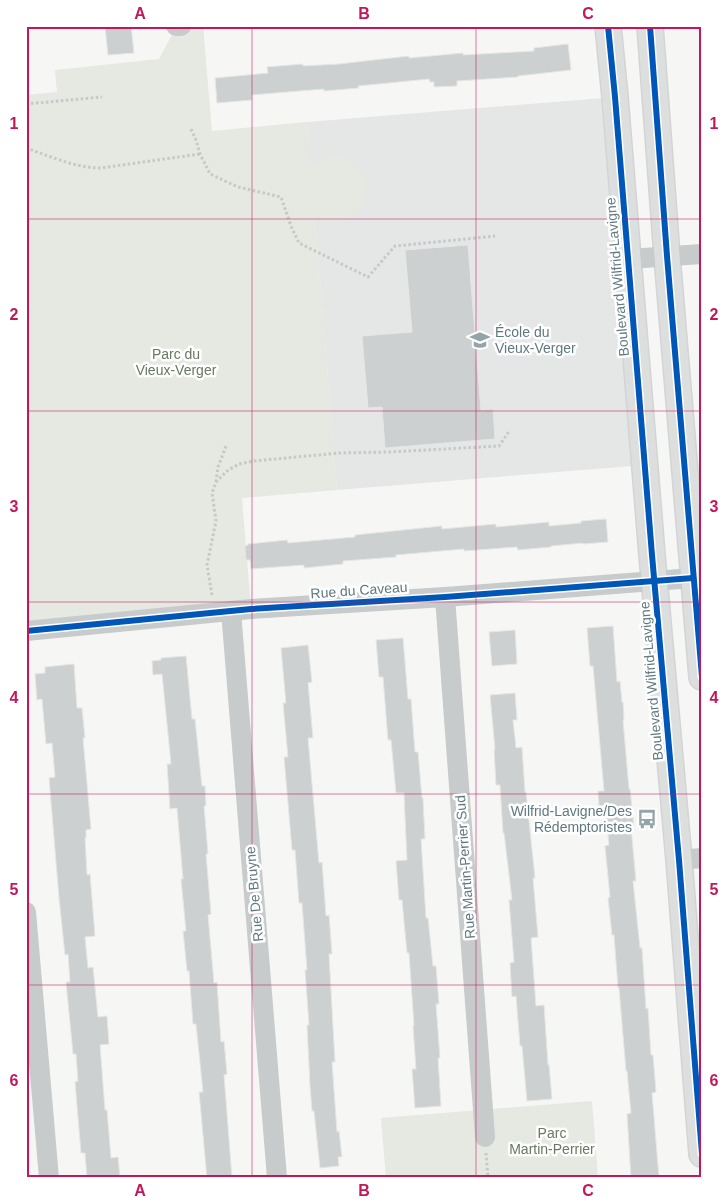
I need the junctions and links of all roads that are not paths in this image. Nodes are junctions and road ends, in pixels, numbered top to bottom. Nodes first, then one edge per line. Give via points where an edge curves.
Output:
1 (176, 26) edge
2 (181, 26) edge
3 (608, 26) edge
4 (650, 26) edge
5 (702, 254) edge
6 (667, 256) junction
7 (628, 259) junction
8 (693, 578) junction
9 (655, 581) junction
10 (445, 597) junction
11 (230, 611) junction
12 (26, 630) edge
13 (702, 677) edge
14 (690, 859) edge
15 (26, 912) edge
16 (485, 1137) dead end
17 (702, 1154) edge
18 (49, 1178) edge
19 (277, 1178) edge

1 - 2 street
3 - 7 main road, Boulevard Wilfrid-Lavigne
4 - 6 main road
5 - 6 street
6 - 7 street
6 - 8 main road
7 - 9 main road, Boulevard Wilfrid-Lavigne
8 - 9 street, Rue du Caveau
8 - 13 main road
9 - 10 street, Rue du Caveau
9 - 14 main road, Boulevard Wilfrid-Lavigne
10 - 11 street, Rue du Caveau
10 - 16 street, Rue Martin-Perrier Sud
11 - 12 street, Rue du Caveau
11 - 19 street, Rue De Bruyne
14 - 17 main road, Boulevard Wilfrid-Lavigne
15 - 18 street

